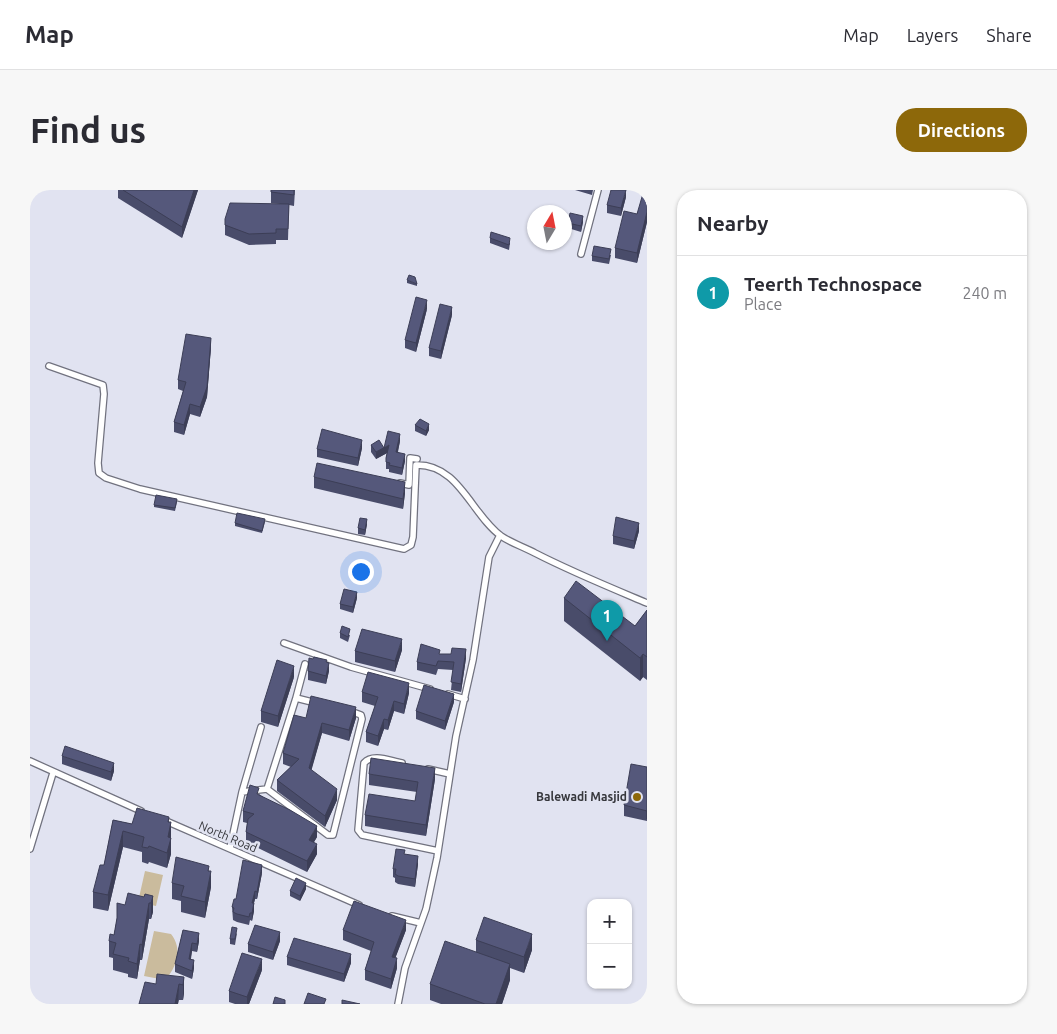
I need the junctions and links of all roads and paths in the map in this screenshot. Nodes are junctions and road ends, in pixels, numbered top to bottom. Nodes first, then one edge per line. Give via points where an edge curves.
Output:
1 (598, 190) edge
2 (581, 254) dead end
3 (49, 366) dead end
4 (418, 459) dead end
5 (391, 481) edge
6 (500, 535) junction
7 (647, 603) edge
8 (284, 643) dead end
9 (306, 664) dead end
10 (296, 698) junction
11 (465, 699) junction
12 (323, 704) edge
13 (340, 709) edge
14 (261, 727) dead end
15 (30, 762) edge
16 (409, 765) edge
17 (418, 767) edge
18 (53, 773) junction
19 (450, 774) junction
20 (268, 789) junction
21 (242, 792) junction
22 (152, 815) edge
23 (160, 819) edge
24 (230, 848) junction
25 (30, 850) edge
26 (438, 851) junction
27 (363, 907) edge
28 (388, 915) edge
29 (421, 923) junction
30 (398, 1004) edge

1 - 2 street
3 - 6 street via 103,385 98,463 99,473 106,478 140,489 404,549 411,545 413,537 416,465 428,465 441,471 463,490
4 - 5 street via 410,458 409,485
6 - 7 street via 570,571
6 - 11 street via 489,557
8 - 11 street via 351,667
9 - 10 street
10 - 12 street
10 - 20 street
11 - 19 street
13 - 20 street via 358,713 362,719 333,835 328,835
14 - 21 street
15 - 18 street
16 - 26 street via 375,758 366,761 358,830 362,835
17 - 19 street
18 - 22 street
18 - 25 street
19 - 26 street
20 - 21 street
21 - 24 street
23 - 24 street, North Road
24 - 27 street, North Road
26 - 29 street
28 - 29 street
29 - 30 street via 405,968

